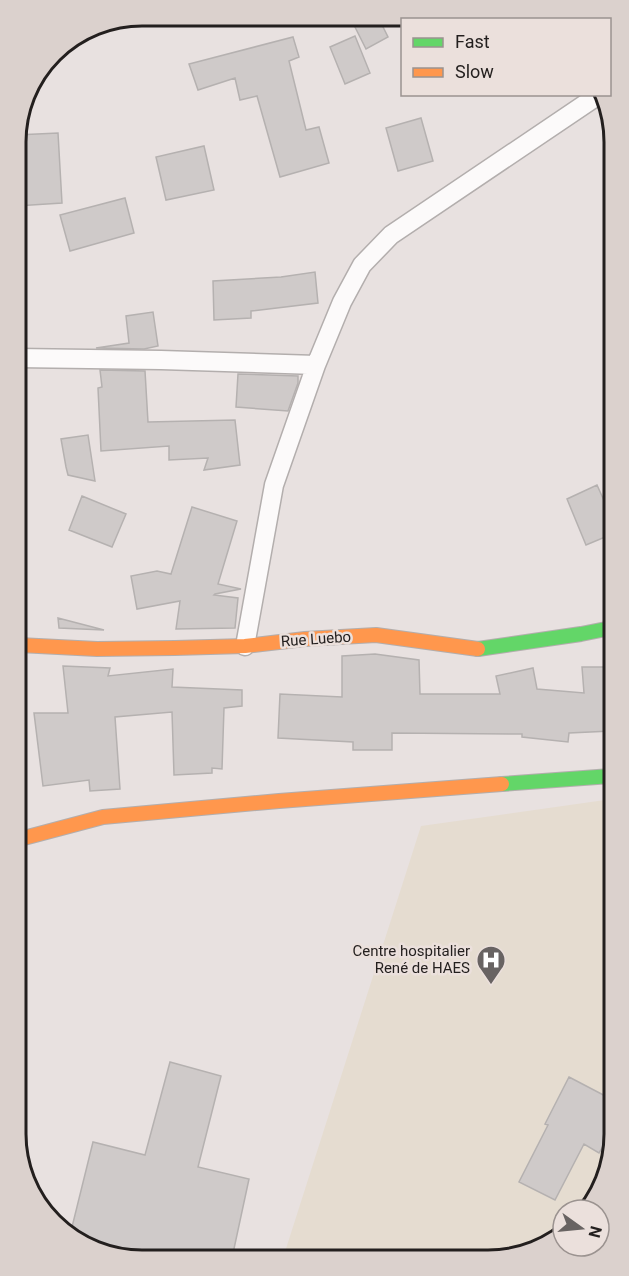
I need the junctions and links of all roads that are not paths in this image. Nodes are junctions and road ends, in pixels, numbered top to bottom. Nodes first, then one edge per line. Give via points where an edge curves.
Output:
1 (595, 98) edge
2 (26, 358) edge
3 (316, 365) junction
4 (604, 629) edge
5 (26, 645) edge
6 (245, 646) junction
7 (603, 777) edge
8 (26, 837) edge

1 - 3 lane via 391,235 362,265
2 - 3 lane
3 - 6 lane via 274,485
4 - 6 street, Rue Luebo via 478,649 376,635
5 - 6 street, Rue Luebo via 97,649
7 - 8 street via 103,817

